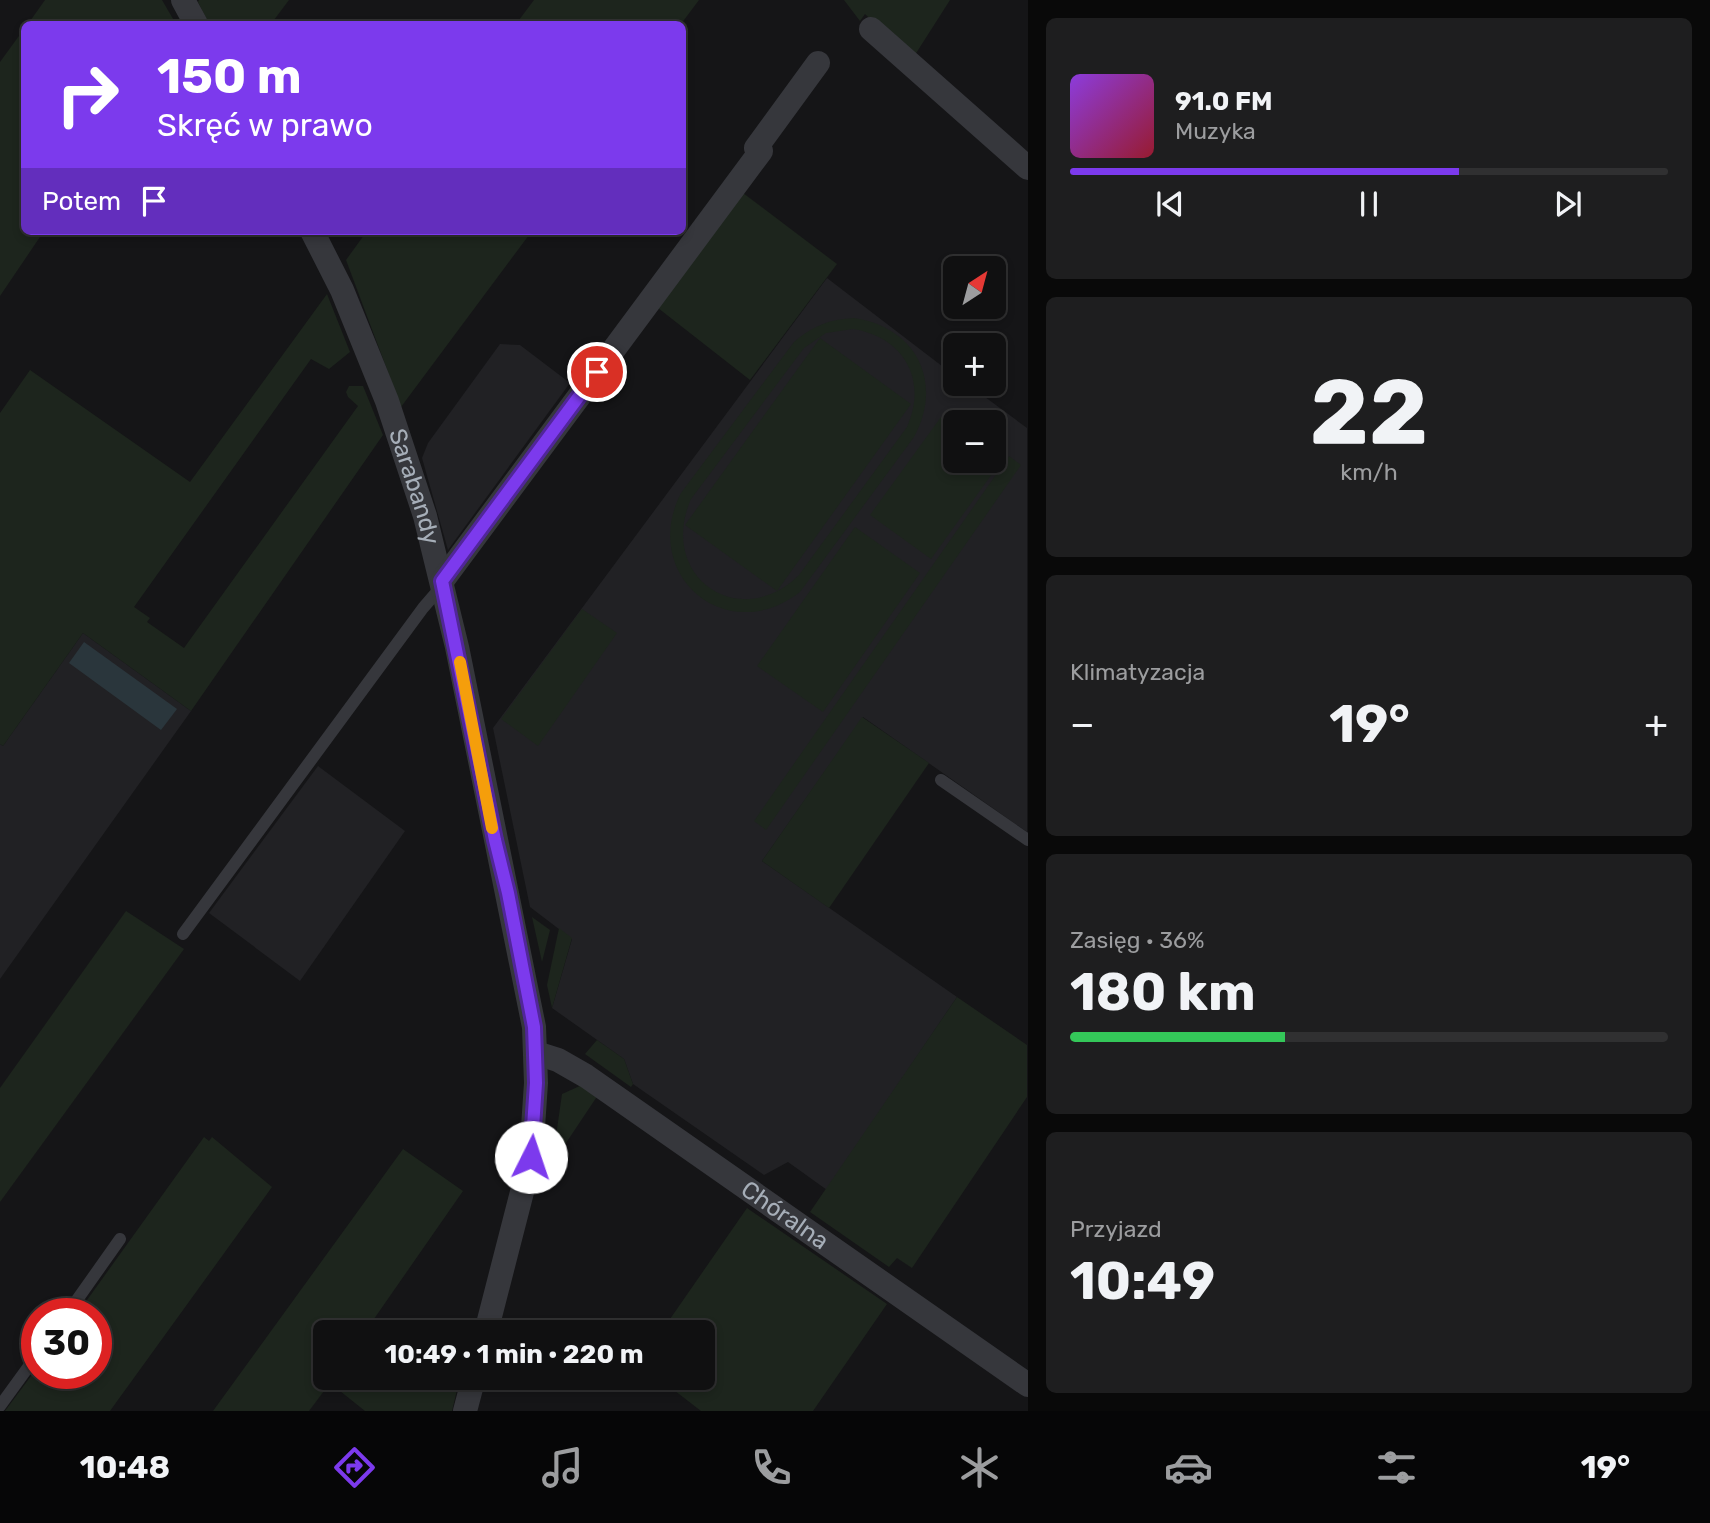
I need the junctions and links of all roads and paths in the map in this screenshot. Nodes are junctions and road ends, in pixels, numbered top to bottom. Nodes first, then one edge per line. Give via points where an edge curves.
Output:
1 (183, 0) edge
2 (194, 21) edge
3 (871, 29) dead end
4 (818, 63) dead end
5 (1027, 168) edge
6 (314, 235) edge
7 (442, 583) junction
8 (941, 780) dead end
9 (1027, 840) edge
10 (183, 934) dead end
11 (536, 1052) junction
12 (120, 1239) dead end
13 (78, 1298) edge
14 (489, 1320) edge
15 (21, 1377) edge
16 (1027, 1385) edge
17 (471, 1390) edge
18 (0, 1406) edge
19 (465, 1411) edge

1 - 2 street
3 - 5 street
4 - 7 street via 756,148 761,151
6 - 7 street, Sarabandy via 342,290 399,435
7 - 10 lane
7 - 11 street, Sarabandy via 524,972
8 - 9 lane
11 - 14 street, Sarabandy via 531,1157
11 - 16 street, Chóralna via 586,1076
12 - 13 lane
15 - 18 lane
17 - 19 street

